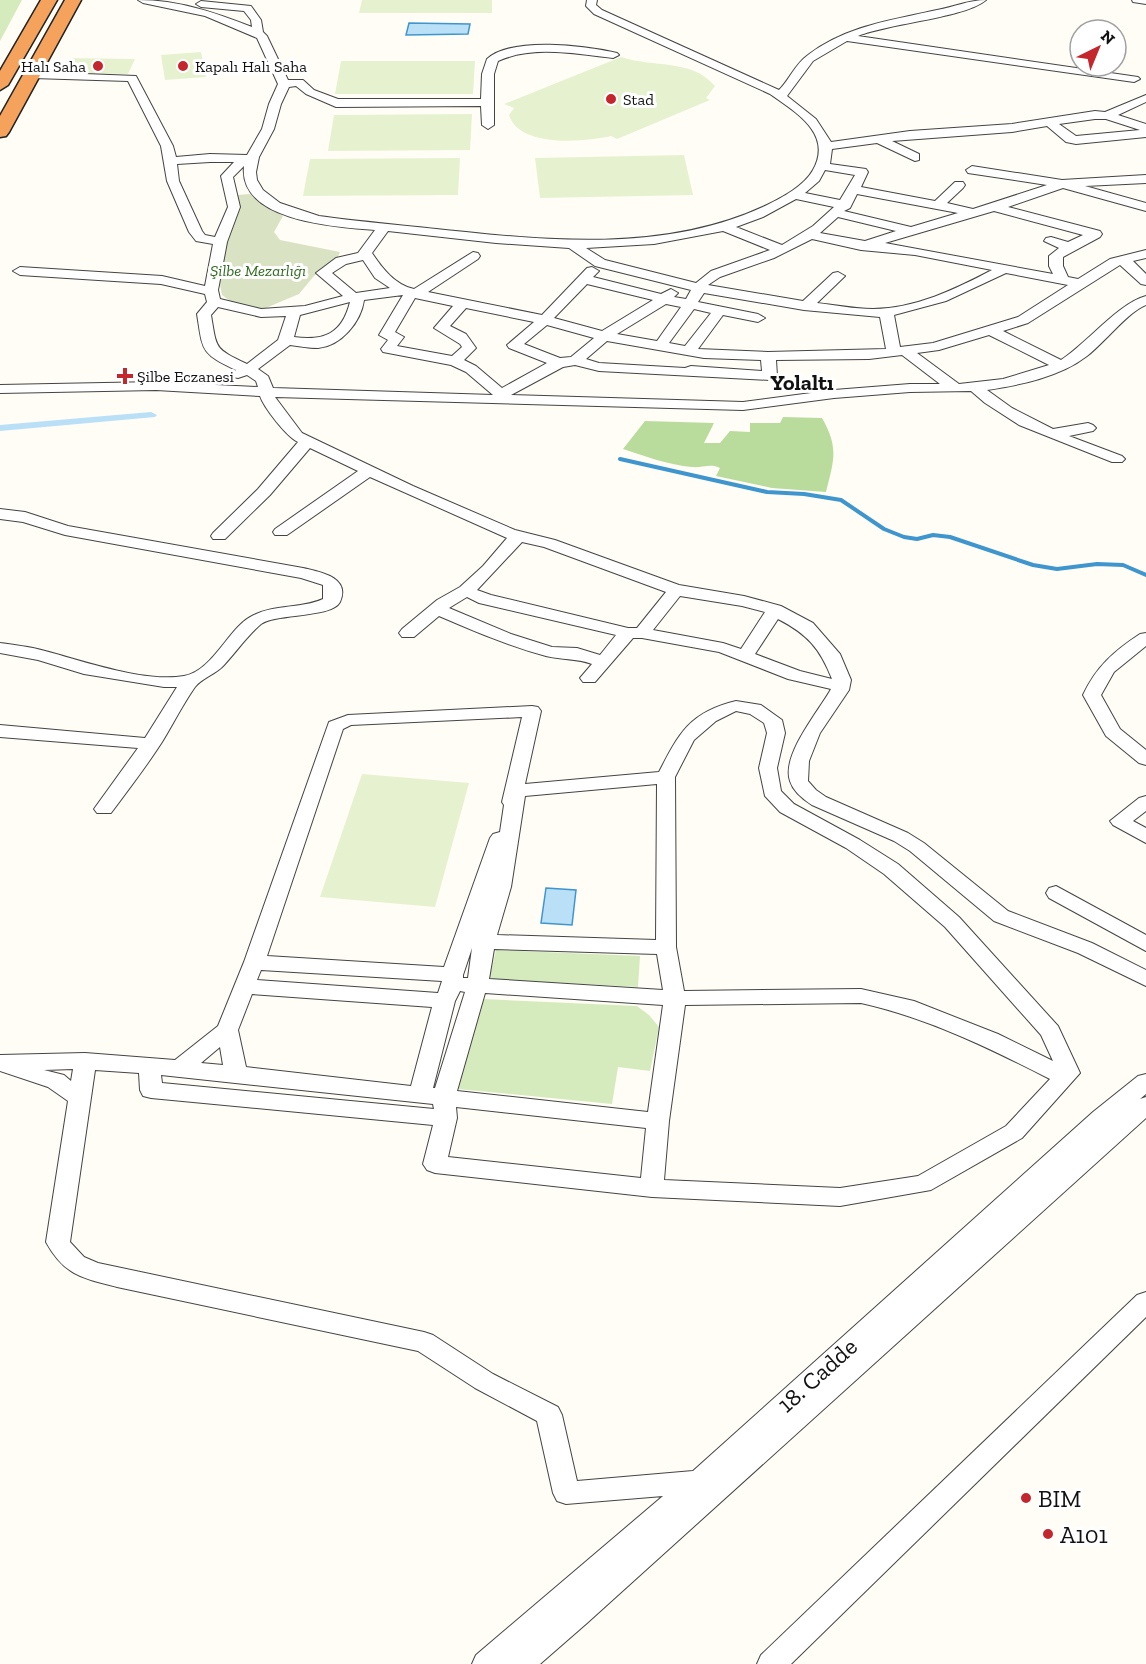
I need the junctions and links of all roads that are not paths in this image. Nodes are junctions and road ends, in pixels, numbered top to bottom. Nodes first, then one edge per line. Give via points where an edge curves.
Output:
1 (37, 0) edge
2 (49, 0) edge
3 (62, 0) edge
4 (73, 0) edge
5 (142, 0) edge
6 (592, 0) edge
7 (953, 0) edge
8 (1138, 0) edge
9 (157, 1) edge
10 (1146, 1) edge
11 (976, 2) edge
12 (258, 33) junction
13 (847, 38) junction
14 (613, 55) dead end
15 (0, 63) edge
16 (33, 75) junction
17 (1134, 79) dead end
18 (284, 84) junction
19 (0, 85) edge
20 (780, 96) junction
21 (1146, 98) edge
22 (487, 102) junction
23 (0, 111) edge
24 (1107, 116) junction
25 (1049, 122) junction
26 (488, 125) dead end
27 (1146, 128) edge
28 (0, 132) edge
29 (1146, 133) edge
30 (878, 139) junction
31 (826, 146) junction
32 (915, 157) dead end
33 (248, 159) junction
34 (171, 161) junction
35 (821, 166) junction
36 (1052, 167) dead end
37 (972, 170) dead end
38 (1146, 178) edge
39 (1062, 184) junction
40 (959, 185) dead end
41 (855, 190) junction
42 (794, 195) junction
43 (938, 205) junction
44 (992, 207) junction
45 (1146, 207) edge
46 (841, 209) junction
47 (973, 212) junction
48 (1055, 222) junction
49 (384, 226) junction
50 (722, 226) junction
51 (908, 231) junction
52 (809, 234) junction
53 (220, 242) junction
54 (572, 243) junction
55 (861, 246) junction
56 (1069, 247) junction
57 (781, 249) junction
58 (1146, 254) edge
59 (366, 255) junction
60 (473, 256) dead end
61 (1123, 259) junction
62 (600, 262) junction
63 (1004, 269) junction
64 (20, 271) dead end
65 (838, 276) dead end
66 (584, 279) junction
67 (1062, 280) junction
68 (1146, 281) edge
69 (681, 283) junction
70 (1082, 284) junction
71 (701, 287) junction
72 (410, 293) junction
73 (213, 296) junction
74 (355, 297) junction
75 (750, 297) junction
76 (664, 299) junction
77 (1146, 300) edge
78 (462, 304) junction
79 (690, 305) junction
80 (807, 305) junction
81 (294, 311) junction
82 (719, 311) junction
83 (886, 312) junction
84 (740, 315) junction
85 (758, 318) dead end
86 (545, 320) junction
87 (992, 331) junction
88 (603, 336) junction
89 (287, 340) junction
90 (661, 345) junction
91 (899, 351) junction
92 (697, 352) junction
93 (768, 356) junction
94 (455, 361) junction
95 (575, 361) junction
96 (559, 363) junction
97 (1062, 366) junction
98 (248, 370) junction
99 (684, 385) junction
100 (975, 387) junction
101 (0, 389) edge
102 (203, 389) junction
103 (956, 389) junction
104 (268, 393) junction
105 (505, 397) junction
106 (1088, 428) dead end
107 (1049, 434) junction
108 (307, 442) junction
109 (1117, 459) dead end
110 (368, 471) junction
111 (0, 514) edge
112 (281, 532) dead end
113 (519, 536) junction
114 (219, 537) dead end
115 (676, 590) junction
116 (466, 591) junction
117 (437, 609) junction
118 (775, 610) junction
119 (408, 633) dead end
120 (635, 633) junction
121 (1146, 638) edge
122 (0, 648) edge
123 (746, 655) junction
124 (602, 661) junction
125 (589, 678) dead end
126 (190, 681) junction
127 (841, 686) junction
128 (0, 731) edge
129 (151, 744) junction
130 (1146, 759) edge
131 (666, 777) junction
132 (516, 791) junction
133 (1146, 802) edge
134 (104, 809) dead end
135 (1146, 837) edge
136 (1056, 893) dead end
137 (1143, 939) edge
138 (475, 941) junction
139 (666, 947) junction
140 (254, 962) junction
141 (1146, 979) edge
142 (244, 986) junction
143 (477, 986) junction
144 (450, 987) junction
145 (675, 998) junction
146 (227, 1030) junction
147 (85, 1061) junction
148 (0, 1064) edge
149 (150, 1066) junction
150 (179, 1068) junction
151 (236, 1075) junction
152 (1065, 1077) junction
153 (1146, 1082) edge
154 (371, 1089) junction
155 (420, 1095) junction
156 (79, 1098) junction
157 (1146, 1105) edge
158 (445, 1108) junction
159 (367, 1111) junction
160 (658, 1121) junction
161 (652, 1188) junction
162 (1146, 1302) edge
163 (699, 1482) junction
164 (486, 1664) edge
165 (519, 1664) edge
166 (771, 1664) edge

1 - 15 highway
2 - 19 highway
3 - 23 highway
4 - 16 highway
5 - 9 street
6 - 20 street via 591,6 598,12
7 - 11 street
8 - 10 street
9 - 12 street via 208,13
9 - 12 street via 241,6 256,20
11 - 13 street via 875,26
12 - 18 street
13 - 17 street
13 - 20 street via 805,63 790,88
14 - 22 street via 571,50 504,53 493,59
16 - 28 highway
16 - 34 street via 132,78
18 - 22 street via 299,82 310,92 336,103
18 - 33 street via 271,122
20 - 31 street via 798,108
21 - 24 street
22 - 26 street
24 - 25 street
24 - 27 street
25 - 29 street via 1076,140
25 - 30 street
30 - 31 street
30 - 32 street
31 - 35 street
33 - 34 street
33 - 49 street via 251,181 260,194 279,208 331,221
33 - 53 street via 226,176 234,207
34 - 53 street via 173,181 196,231 201,238
35 - 41 street via 862,172
35 - 42 street
36 - 39 street
37 - 39 street
38 - 39 street
39 - 44 street
39 - 45 street
40 - 43 street
41 - 43 street
41 - 46 street
42 - 46 street
42 - 50 street via 777,206
43 - 47 street
44 - 47 street
44 - 48 street
46 - 51 street
46 - 52 street
47 - 51 street
48 - 56 street via 1047,236
48 - 56 street via 1095,234
49 - 54 street
49 - 59 street
50 - 54 street via 659,238
50 - 57 street
51 - 55 street
52 - 55 street
52 - 57 street
53 - 73 street
54 - 62 street
55 - 63 street via 915,251
56 - 67 street via 1056,256
57 - 71 street via 726,270
58 - 61 street
59 - 72 street via 380,275
59 - 74 street via 341,261 323,273
60 - 72 street
61 - 68 street
61 - 70 street
62 - 66 street
62 - 69 street
63 - 67 street
63 - 83 street via 920,305
64 - 73 street via 162,280
65 - 80 street
66 - 76 street
66 - 86 street
67 - 70 street
69 - 71 street
69 - 76 street
70 - 87 street via 1023,320
71 - 75 street
71 - 79 street
72 - 74 street
72 - 78 street
72 - 94 street via 386,335 397,337 388,349
73 - 81 street via 261,313
73 - 98 street via 204,314 210,348 216,356
74 - 81 street
74 - 89 street via 358,304 344,328 326,341
75 - 80 street
75 - 84 street
76 - 79 street
76 - 88 street
77 - 97 street via 1137,303 1082,354
78 - 86 street
78 - 94 street via 441,328 467,343 469,348
79 - 82 street
79 - 90 street
80 - 83 street
81 - 89 street
82 - 84 street
82 - 92 street
83 - 91 street
84 - 85 street
86 - 88 street
86 - 96 street via 514,345
87 - 91 street via 934,347
87 - 97 street
88 - 90 street
88 - 95 street
89 - 98 street
90 - 92 street
91 - 93 street
91 - 103 street
92 - 93 street
92 - 99 street
93 - 99 street via 770,376
94 - 105 street
95 - 96 street
95 - 99 street
96 - 105 street
97 - 100 street
98 - 102 street
98 - 104 street via 263,379
99 - 103 street via 743,406 845,393
99 - 105 street
100 - 103 street
100 - 107 street via 991,402
101 - 102 street
102 - 104 street
104 - 105 street
104 - 108 street via 269,402 286,424
106 - 107 street
107 - 109 street
108 - 110 street
108 - 114 street
110 - 112 street
110 - 113 street
111 - 126 street via 65,530 303,573 331,583 331,602 256,620 210,670
113 - 115 street via 549,543
113 - 116 street
115 - 118 street
115 - 120 street
116 - 117 street
116 - 120 street via 485,599
117 - 119 street
117 - 124 street via 514,641
118 - 123 street
118 - 127 street via 818,637 838,668
120 - 123 street
120 - 124 street
121 - 130 street via 1114,659 1100,676 1092,695 1113,732
122 - 126 street via 129,677
123 - 127 street via 794,675
124 - 125 street
126 - 129 street
127 - 141 street via 811,733 800,761 799,781 809,794 917,847 1001,916 1085,948
128 - 129 street
129 - 134 street
131 - 132 street
131 - 139 street
131 - 152 street via 686,737 724,709 755,709 773,720 776,733 768,768 772,792 787,808 891,869 952,922 1050,1031 1069,1073
132 - 138 street via 501,886
132 - 140 street via 532,711 348,720 335,726
133 - 135 street via 1120,821
136 - 137 street
138 - 139 street
138 - 143 street
138 - 144 street
139 - 145 street
140 - 142 street
140 - 144 street
142 - 144 street
142 - 146 street
143 - 144 street
143 - 145 street
143 - 158 street
144 - 155 street
145 - 152 street via 861,996 906,1006 980,1035
145 - 160 street
146 - 150 street
146 - 151 street
147 - 148 street
147 - 149 street
147 - 156 street
148 - 156 street via 56,1081
149 - 150 street
149 - 159 street via 151,1090
150 - 151 street
151 - 154 street
152 - 161 street via 1014,1132 923,1184 840,1197
153 - 163 street, 18. Cadde via 1101,1118
154 - 155 street
154 - 159 street
155 - 158 street
156 - 163 street via 58,1242 72,1263 117,1277 424,1342 484,1381 549,1415 566,1493
157 - 165 street, 18. Cadde
158 - 159 street
158 - 160 street
158 - 161 street via 435,1164
160 - 161 street
162 - 166 street
163 - 164 street, 18. Cadde

